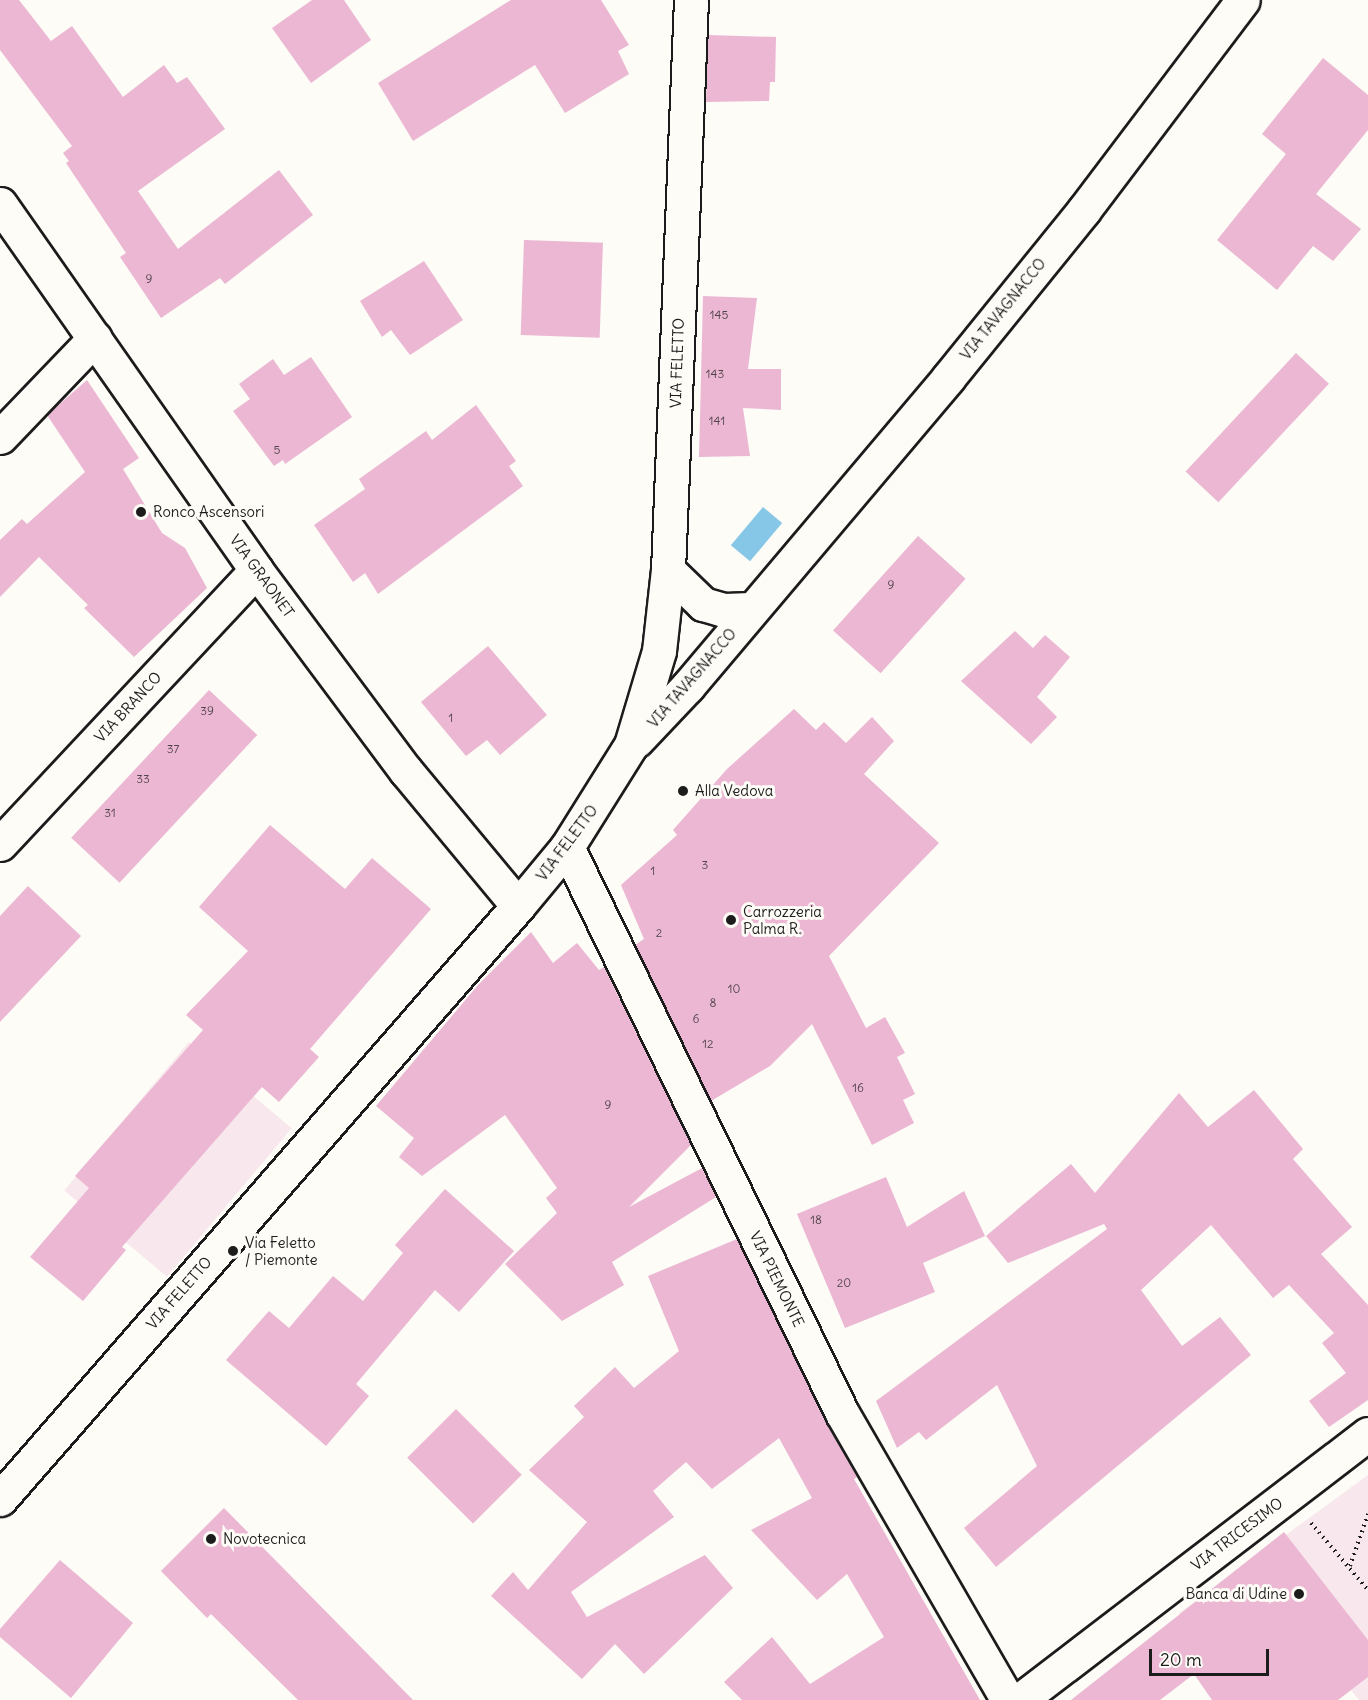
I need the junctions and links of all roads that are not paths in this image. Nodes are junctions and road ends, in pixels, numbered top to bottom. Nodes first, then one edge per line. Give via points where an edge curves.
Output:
1 (691, 0) edge
2 (1243, 0) edge
3 (0, 204) edge
4 (95, 338) junction
5 (0, 437) edge
6 (256, 570) junction
7 (668, 570) junction
8 (751, 609) junction
9 (631, 745) junction
10 (0, 844) edge
11 (567, 847) junction
12 (518, 906) junction
13 (1368, 1434) edge
14 (0, 1499) edge
15 (1008, 1700) edge
16 (1020, 1700) edge

1 - 7 street, VIA FELETTO
2 - 8 street, VIA TAVAGNACCO via 1006,307
3 - 4 street, VIA GRAONET
4 - 5 street
4 - 6 street, VIA GRAONET
6 - 10 street, VIA BRANCO
6 - 12 street, VIA GRAONET via 406,771
7 - 8 street, VIA TAVAGNACCO via 703,604 724,610
7 - 9 street, VIA FELETTO via 659,651
8 - 9 street, VIA TAVAGNACCO via 688,686
9 - 11 street, VIA FELETTO
11 - 12 street, VIA FELETTO
11 - 15 street, VIA PIEMONTE via 842,1413
12 - 14 street, VIA FELETTO
13 - 16 street, VIA TRICESIMO

